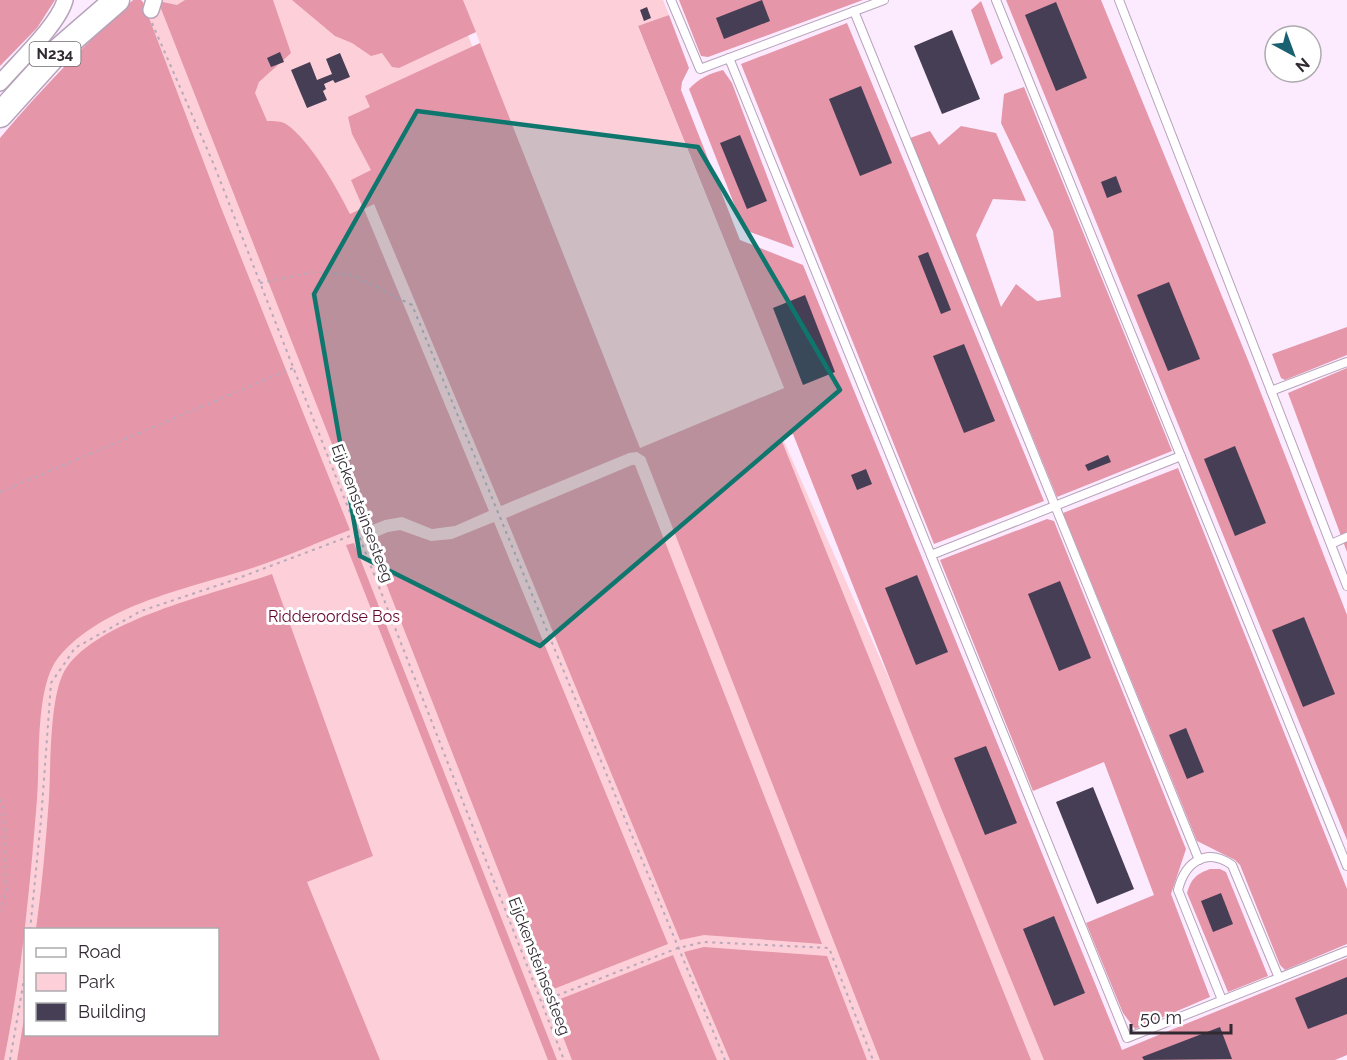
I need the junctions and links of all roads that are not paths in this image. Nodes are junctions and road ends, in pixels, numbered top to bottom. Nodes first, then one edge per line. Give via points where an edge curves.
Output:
1 (65, 0) edge
2 (117, 0) edge
3 (671, 0) edge
4 (884, 0) edge
5 (996, 0) edge
6 (1119, 0) edge
7 (854, 11) junction
8 (729, 58) junction
9 (0, 83) edge
10 (0, 116) edge
11 (1347, 362) edge
12 (1271, 391) junction
13 (1181, 456) junction
14 (1055, 506) junction
15 (1347, 537) edge
16 (1331, 544) junction
17 (931, 555) junction
18 (1347, 586) edge
19 (1199, 861) junction
20 (1347, 866) edge
21 (1347, 951) edge
22 (1279, 978) junction
23 (1222, 1000) junction

1 - 9 street via 47,30
2 - 10 main road, N234 via 57,52
3 - 8 lane via 700,69
4 - 7 lane
5 - 13 lane
6 - 12 lane
7 - 8 lane
7 - 14 lane
8 - 17 lane
11 - 12 lane
12 - 16 lane
13 - 14 lane
13 - 20 lane
14 - 17 lane
14 - 19 lane
15 - 16 lane
16 - 18 lane
17 - 23 lane via 1127,1038
19 - 22 lane via 1208,856 1232,865
19 - 23 lane via 1190,864 1178,890
21 - 22 lane
22 - 23 lane

